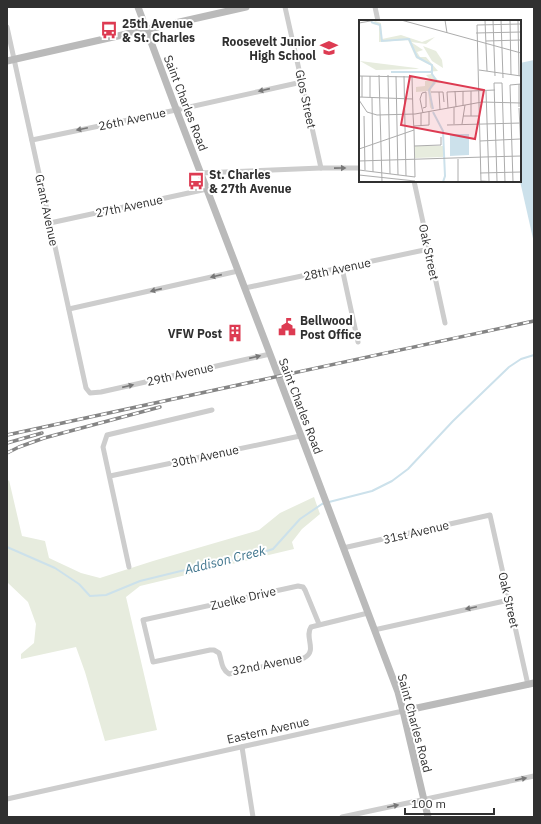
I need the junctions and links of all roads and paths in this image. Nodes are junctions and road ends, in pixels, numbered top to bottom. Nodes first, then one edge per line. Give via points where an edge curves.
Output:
1 (138, 7) edge
2 (246, 7) edge
3 (285, 7) edge
4 (375, 7) edge
5 (378, 20) edge
6 (7, 27) edge
7 (147, 29) junction
8 (10, 60) edge
9 (302, 82) junction
10 (176, 110) junction
11 (32, 140) junction
12 (321, 168) junction
13 (359, 168) edge
14 (200, 173) junction
15 (414, 182) edge
16 (207, 189) junction
17 (50, 223) junction
18 (429, 249) junction
19 (342, 268) junction
20 (238, 271) junction
21 (245, 288) junction
22 (69, 310) junction
23 (445, 323) dead end
24 (358, 342) dead end
25 (270, 354) junction
26 (90, 393) joint
27 (212, 410) dead end
28 (300, 436) junction
29 (110, 476) junction
30 (490, 515) joint
31 (343, 548) junction
32 (129, 567) dead end
33 (509, 600) junction
34 (368, 613) junction
35 (319, 624) junction
36 (374, 630) junction
37 (153, 662) joint
38 (531, 684) edge
39 (403, 711) junction
40 (242, 747) junction
41 (534, 776) edge
42 (7, 799) edge
43 (424, 799) junction
44 (253, 817) edge
45 (342, 817) edge
46 (428, 817) edge

1 - 7 main road, Saint Charles Road
2 - 7 main road
3 - 9 street, Glos Street
4 - 5 street
6 - 8 street, Grant Avenue
7 - 8 main road
7 - 10 main road, Saint Charles Road
8 - 11 street, Grant Avenue
9 -> 10 street, 26th Avenue
9 - 12 street, Glos Street
10 -> 11 street, 26th Avenue
10 - 14 main road, Saint Charles Road
11 - 17 street, Grant Avenue
12 -> 13 street
12 - 14 street
14 - 16 main road, Saint Charles Road
15 - 18 street, Oak Street
16 - 17 street, 27th Avenue
16 - 20 main road, Saint Charles Road
17 - 22 street, Grant Avenue
18 - 19 street, 28th Avenue
18 - 23 street, Oak Street
19 - 21 street, 28th Avenue
19 - 24 street
20 - 21 main road, Saint Charles Road
20 -> 22 street
21 - 25 main road, Saint Charles Road
22 - 26 street, Grant Avenue via 86,388
26 -> 25 street, 29th Avenue
25 - 28 main road, Saint Charles Road
27 - 29 street via 107,435 103,447
28 - 29 street, 30th Avenue
28 - 31 main road, Saint Charles Road
29 - 32 street
30 - 31 street, 31st Avenue
30 - 33 street, Oak Street
31 - 34 main road, Saint Charles Road
33 -> 36 street
33 - 38 street, Oak Street
34 - 35 street
34 - 36 main road, Saint Charles Road
35 - 37 street, 32nd Avenue via 309,630 311,651 304,658 229,674 224,670 219,653 214,650
35 - 37 street, Zuelke Drive via 305,590 298,586 143,620
36 - 39 main road, Saint Charles Road
38 - 39 main road, Eastern Avenue
39 - 40 street, Eastern Avenue
39 - 43 main road, Saint Charles Road
40 - 42 street, Eastern Avenue
40 - 44 street
43 -> 41 street
45 -> 43 street
43 - 46 main road, Saint Charles Road

